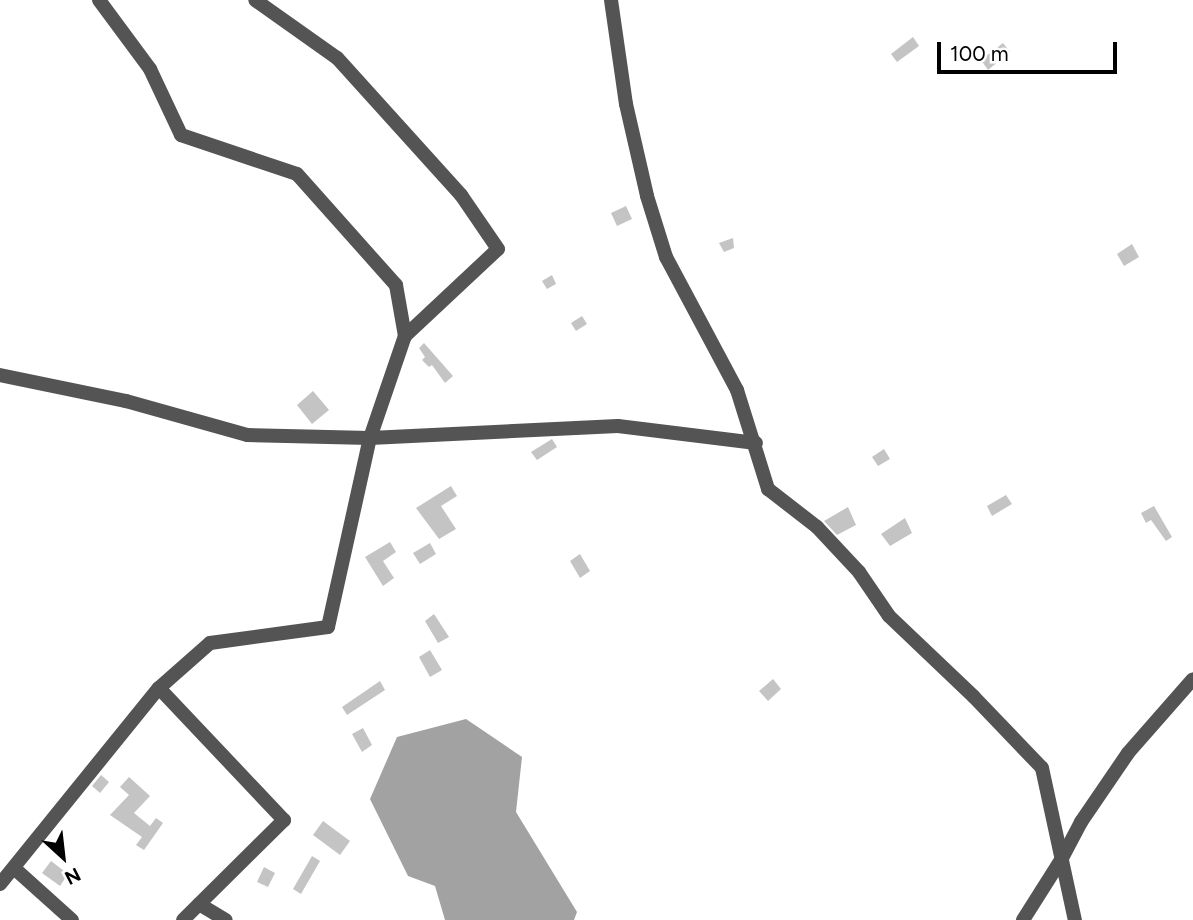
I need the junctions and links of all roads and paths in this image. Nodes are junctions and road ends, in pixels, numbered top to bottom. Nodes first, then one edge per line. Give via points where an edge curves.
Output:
1 (99, 0) edge
2 (255, 0) edge
3 (611, 0) edge
4 (405, 336) junction
5 (0, 376) edge
6 (370, 438) junction
7 (756, 443) junction
8 (1193, 679) edge
9 (159, 688) junction
10 (1061, 860) junction
11 (14, 868) junction
12 (0, 884) edge
13 (199, 904) junction
14 (72, 920) edge
15 (183, 920) edge
16 (226, 920) edge
17 (1023, 920) edge
18 (1075, 920) edge

1 - 4 street via 150,69 181,135 297,174 396,285
2 - 4 street via 337,58 461,195 498,249
3 - 7 street via 626,104 666,257 737,390
4 - 6 street
5 - 6 street via 126,401 247,435
6 - 7 street via 618,426
6 - 9 street via 328,628 210,643
7 - 10 street via 768,489 817,527 859,572 889,616 1042,768
8 - 10 street via 1128,752
9 - 11 street
9 - 13 street via 284,820
10 - 17 street
10 - 18 street
11 - 12 street
11 - 14 street
13 - 15 street
13 - 16 street

